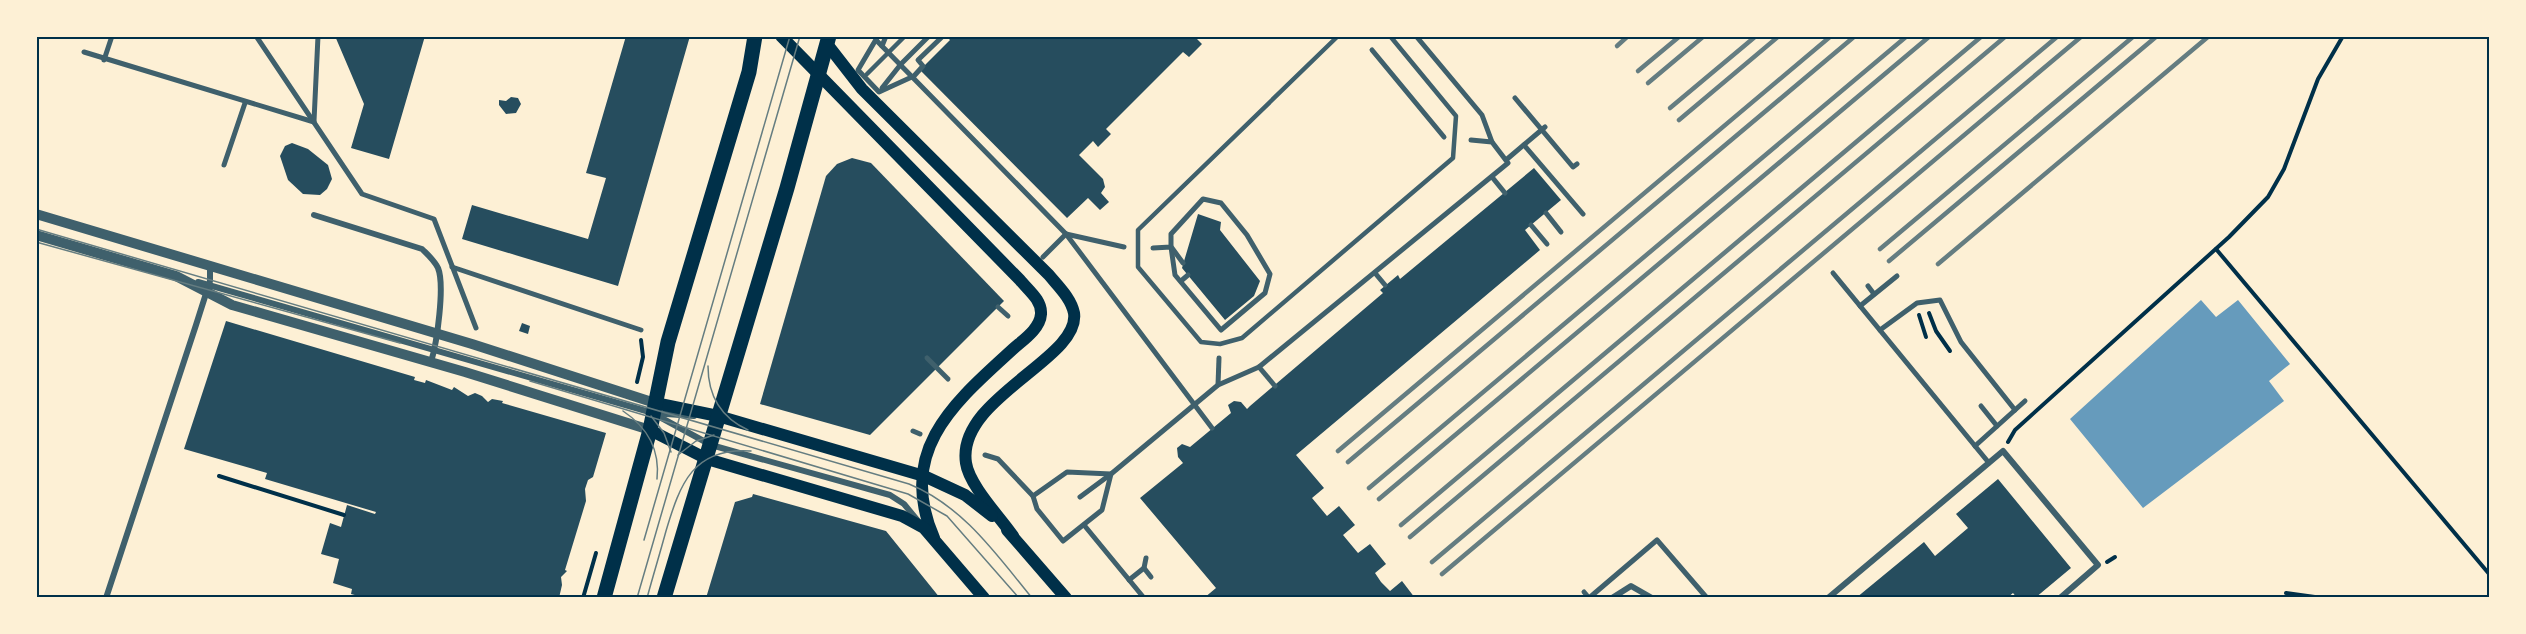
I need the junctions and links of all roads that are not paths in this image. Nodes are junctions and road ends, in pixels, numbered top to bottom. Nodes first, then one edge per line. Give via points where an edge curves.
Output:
1 (112, 36) edge
2 (256, 36) edge
3 (318, 36) edge
4 (754, 36) edge
5 (781, 36) edge
6 (886, 36) edge
7 (905, 36) edge
8 (943, 36) edge
9 (1338, 36) edge
10 (1390, 36) edge
11 (1416, 36) edge
12 (878, 38) edge
13 (927, 38) edge
14 (828, 40) edge
15 (882, 46) junction
16 (931, 48) junction
17 (1372, 50) dead end
18 (84, 52) dead end
19 (889, 52) junction
20 (104, 60) junction
21 (901, 64) junction
22 (867, 74) dead end
23 (818, 75) junction
24 (914, 76) junction
25 (880, 90) junction
26 (1515, 98) dead end
27 (245, 103) junction
28 (314, 122) junction
29 (1544, 129) junction
30 (1443, 137) dead end
31 (1471, 140) dead end
32 (1492, 142) junction
33 (1524, 145) junction
34 (1506, 160) junction
35 (1576, 164) dead end
36 (224, 165) dead end
37 (1492, 177) junction
38 (1504, 193) dead end
39 (1545, 213) dead end
40 (36, 214) edge
41 (1583, 214) dead end
42 (314, 215) dead end
43 (1531, 225) dead end
44 (1561, 232) dead end
45 (1066, 234) junction
46 (36, 235) edge
47 (1547, 244) dead end
48 (1124, 247) dead end
49 (1171, 247) junction
50 (1153, 248) dead end
51 (1043, 257) dead end
52 (1183, 263) dead end
53 (210, 265) junction
54 (453, 267) junction
55 (1375, 273) junction
56 (1833, 273) dead end
57 (1188, 275) dead end
58 (1897, 276) dead end
59 (1181, 282) junction
60 (1386, 285) dead end
61 (1868, 286) dead end
62 (207, 289) junction
63 (1874, 294) junction
64 (1000, 306) dead end
65 (1860, 306) junction
66 (1009, 315) dead end
67 (476, 328) dead end
68 (1880, 330) junction
69 (641, 331) road end
70 (439, 336) junction
71 (435, 349) junction
72 (927, 358) dead end
73 (1219, 358) dead end
74 (431, 362) junction
75 (1259, 367) junction
76 (948, 379) dead end
77 (1218, 385) junction
78 (1275, 386) dead end
79 (2025, 401) dead end
80 (1193, 406) junction
81 (1981, 406) dead end
82 (654, 408) junction
83 (2015, 410) junction
84 (718, 416) junction
85 (1997, 426) junction
86 (1212, 429) dead end
87 (650, 430) junction
88 (913, 431) dead end
89 (920, 434) dead end
90 (1976, 446) junction
91 (709, 452) junction
92 (985, 455) dead end
93 (1989, 463) junction
94 (1111, 474) junction
95 (924, 476) junction
96 (1032, 496) junction
97 (1080, 498) dead end
98 (1084, 525) junction
99 (1013, 536) junction
100 (934, 538) junction
101 (1146, 558) dead end
102 (1144, 568) junction
103 (1151, 577) dead end
104 (1129, 580) junction
105 (1590, 587) dead end
106 (1584, 592) dead end
107 (1594, 593) junction
108 (1614, 597) edge
109 (106, 598) edge
110 (603, 598) edge
111 (664, 598) edge
112 (984, 598) edge
113 (1066, 598) edge
114 (1144, 598) edge
115 (1652, 598) edge
116 (1707, 598) edge
117 (1828, 598) edge
118 (2060, 598) edge

1 - 20 street
2 - 28 street
3 - 28 street
4 - 82 main road via 749,72 668,342
5 - 23 main road
6 - 15 street
7 - 19 lane
8 - 16 street
9 - 10 lane via 1138,230 1138,267 1201,342 1220,344 1242,338 1453,158 1456,117
11 - 32 street via 1482,115
12 - 15 street
12 - 25 street via 858,70
13 - 16 street
13 - 21 street
14 - 23 main road
14 - 99 main road via 862,89 1058,285 1070,302 1074,319 1071,329 1055,350 990,407 968,438 965,449 969,473
15 - 19 street
16 - 24 street via 918,60 923,66
17 - 30 street
18 - 20 street
19 - 21 street
19 - 22 lane
20 - 27 street
21 - 24 street
21 - 25 street
23 - 84 main road
23 - 95 main road via 1038,301 1041,316 1028,336 970,388 940,422
24 - 25 street
24 - 45 street
26 - 29 street
27 - 28 street
27 - 36 street
28 - 54 street via 362,194 434,219
29 - 33 street
29 - 35 street via 1573,167
31 - 32 street
32 - 34 street
33 - 34 street
33 - 41 street
34 - 37 street via 1508,163
37 - 38 street
37 - 55 street
39 - 44 street
40 - 53 street
42 - 70 street via 422,249 439,270
43 - 47 street
45 - 48 street
45 - 51 street
45 - 80 street
46 - 62 street
49 - 50 street
49 - 52 street
49 - 59 street via 1175,275
49 - 59 street via 1171,234 1203,199 1221,203 1247,235 1270,274 1265,293 1221,330
53 - 62 street
53 - 70 street
54 - 67 street
54 - 69 street
55 - 60 street
55 - 75 street
56 - 65 street
57 - 59 street
58 - 63 street
61 - 63 street
62 - 71 street
62 - 74 street via 232,305
62 - 109 street
63 - 65 street
64 - 66 street
65 - 68 street
68 - 83 street via 1917,303 1940,300 1961,342
68 - 90 street
70 - 71 street
70 - 82 street
71 - 74 street
71 - 82 street
72 - 76 street
73 - 77 street
74 - 87 street
75 - 77 street
75 - 78 street
77 - 80 street
79 - 83 street
80 - 86 street
80 - 94 street
81 - 85 street
82 - 84 main road
82 - 87 main road
82 - 91 street
83 - 85 street
84 - 91 main road
84 - 95 main road
85 - 90 street
87 - 91 main road
87 - 110 main road
88 - 89 street
90 - 93 street
91 - 100 main road via 887,509 924,528
91 - 111 main road
92 - 96 street via 998,459
93 - 117 street
93 - 118 street via 2003,451 2098,566
94 - 96 street via 1067,472
94 - 97 street
94 - 98 street via 1102,510
95 - 99 main road via 978,503
95 - 100 main road via 923,509
96 - 98 street via 1061,543
98 - 104 street
99 - 113 main road
100 - 112 main road
101 - 102 street
102 - 103 street
102 - 104 street
104 - 114 street
105 - 107 street
106 - 107 street via 1589,598
107 - 116 street via 1657,540
108 - 115 street via 1631,586

